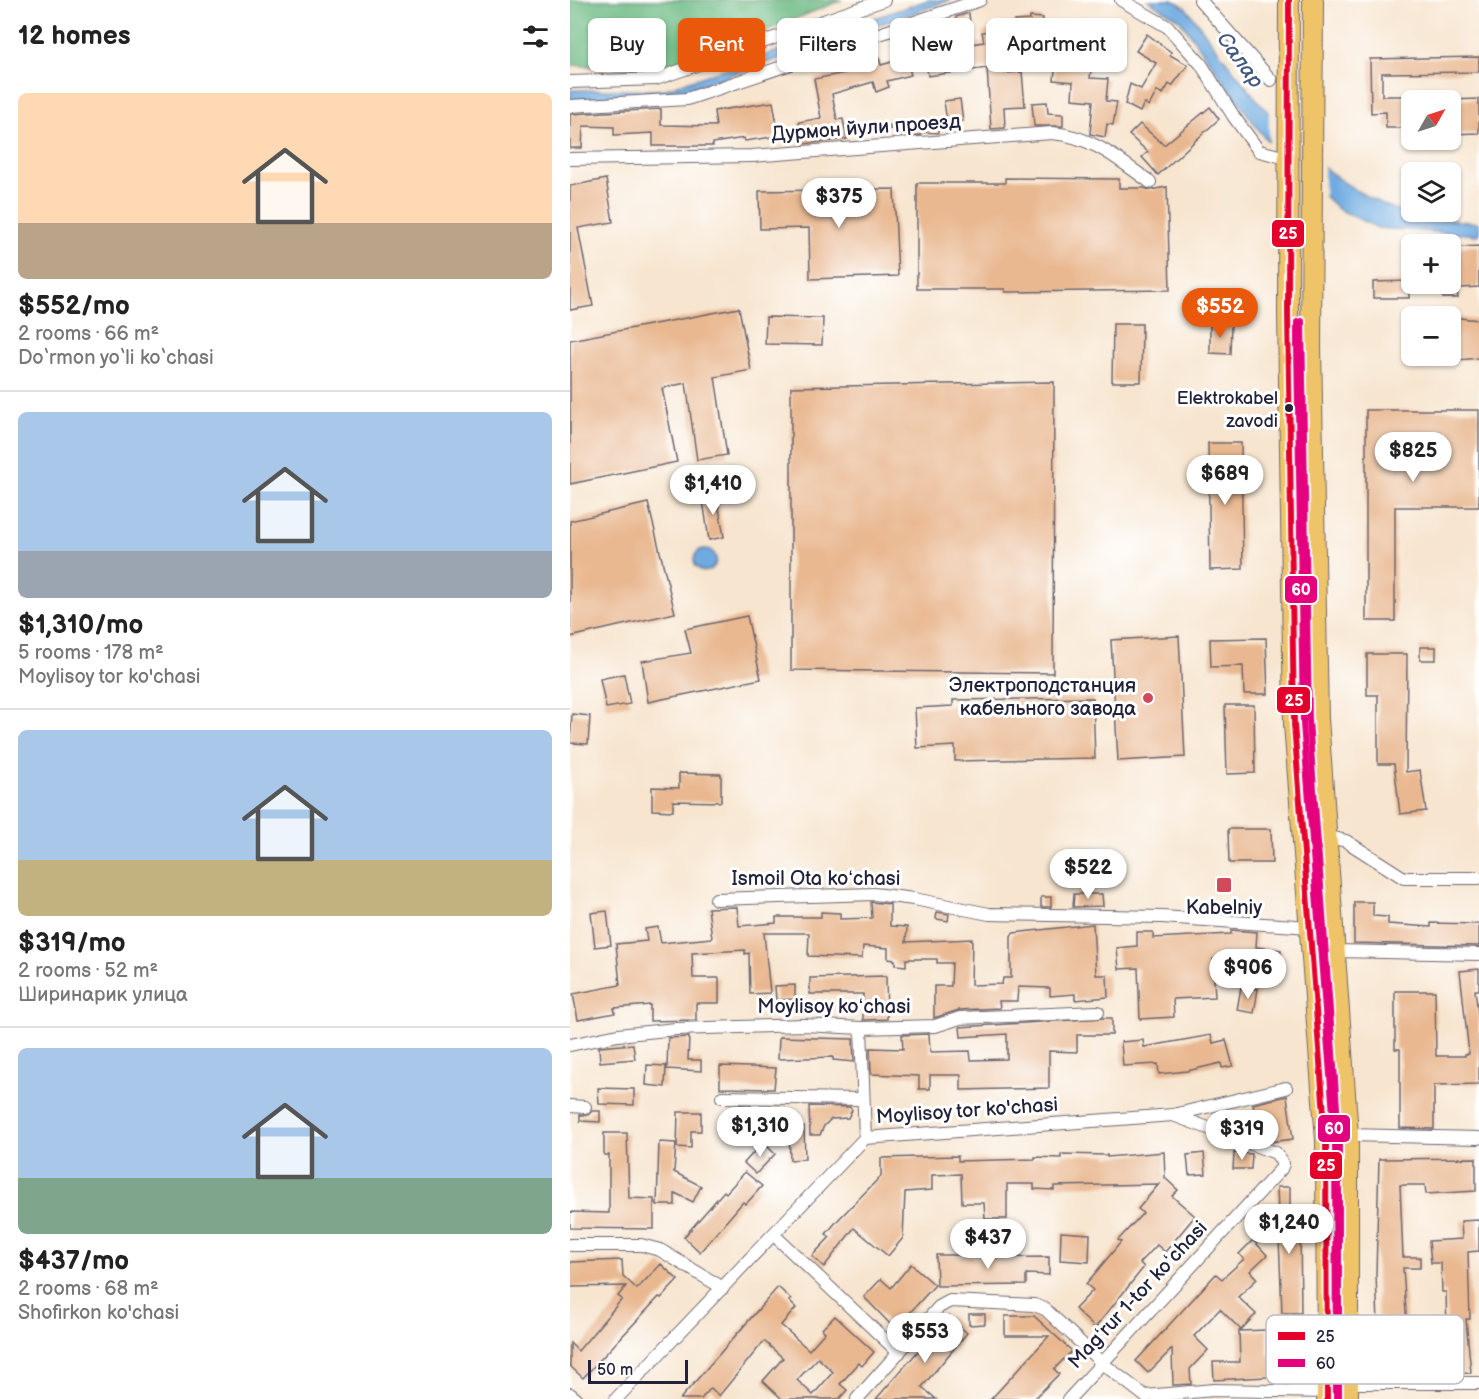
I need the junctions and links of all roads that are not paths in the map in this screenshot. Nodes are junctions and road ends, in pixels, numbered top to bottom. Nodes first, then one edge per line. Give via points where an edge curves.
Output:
1 (884, 0) edge
2 (980, 0) edge
3 (1121, 0) edge
4 (1200, 0) edge
5 (1288, 0) edge
6 (1313, 0) edge
7 (1271, 80) dead end
8 (570, 82) edge
9 (570, 106) edge
10 (1287, 158) junction
11 (570, 159) edge
12 (1150, 182) dead end
13 (1311, 312) junction
14 (1288, 314) junction
15 (1326, 836) junction
16 (1479, 878) edge
17 (716, 899) dead end
18 (1310, 927) junction
19 (1336, 951) junction
20 (1479, 954) edge
21 (1098, 1012) dead end
22 (861, 1028) junction
23 (570, 1045) edge
24 (1286, 1088) dead end
25 (722, 1097) dead end
26 (863, 1099) junction
27 (570, 1106) edge
28 (585, 1107) dead end
29 (1173, 1115) junction
30 (1348, 1135) junction
31 (865, 1138) junction
32 (1479, 1138) edge
33 (774, 1235) junction
34 (570, 1245) edge
35 (723, 1288) junction
36 (1327, 1315) edge
37 (1348, 1315) edge
38 (899, 1353) junction
39 (1102, 1363) junction
40 (1479, 1383) edge
41 (1463, 1384) edge
42 (1464, 1384) edge
43 (1348, 1391) edge
44 (570, 1394) edge
45 (1327, 1396) edge
46 (576, 1399) edge
47 (616, 1399) edge
48 (857, 1399) edge
49 (1069, 1399) edge

1 - 8 street via 656,79
2 - 9 street via 687,99
3 - 10 street via 1168,27 1201,64 1259,151
4 - 7 street
5 - 10 main road
6 - 13 main road
10 - 14 main road
11 - 12 street, Дурмон йули проезд via 752,156 1052,133 1089,141
13 - 14 main road
13 - 15 main road via 1318,719
14 - 18 main road via 1294,724
15 - 16 street via 1346,841 1404,878
15 - 19 main road
17 - 18 street, Ismoil Ota koʻchasi via 874,894 988,914 1162,917
18 - 36 main road via 1326,1140
19 - 20 street
19 - 30 main road
21 - 22 street, Moylisoy koʻchasi via 960,1018 935,1026
22 - 23 street, Moylisoy koʻchasi via 804,1025 676,1029
22 - 26 street
24 - 29 street, Moylisoy tor ko'chasi
25 - 26 street
26 - 31 street
27 - 28 street
29 - 31 street, Moylisoy tor ko'chasi
29 - 39 street, Magʻrur 1-tor koʻchasi via 1275,1154 1283,1164
30 - 32 street
30 - 37 main road
31 - 33 street, Moylisoy tor ko'chasi
33 - 35 street, Moylisoy tor ko'chasi
33 - 38 street
34 - 35 street via 640,1245 660,1250
35 - 47 street, Moylisoy tor ko'chasi
38 - 39 street via 939,1307 950,1301 1034,1305 1045,1309
38 - 48 street
39 - 45 street via 1145,1396 1214,1390
39 - 49 street, Magʻrur 1-tor koʻchasi
40 - 42 street
41 - 43 street
43 - 45 main road
44 - 46 street

